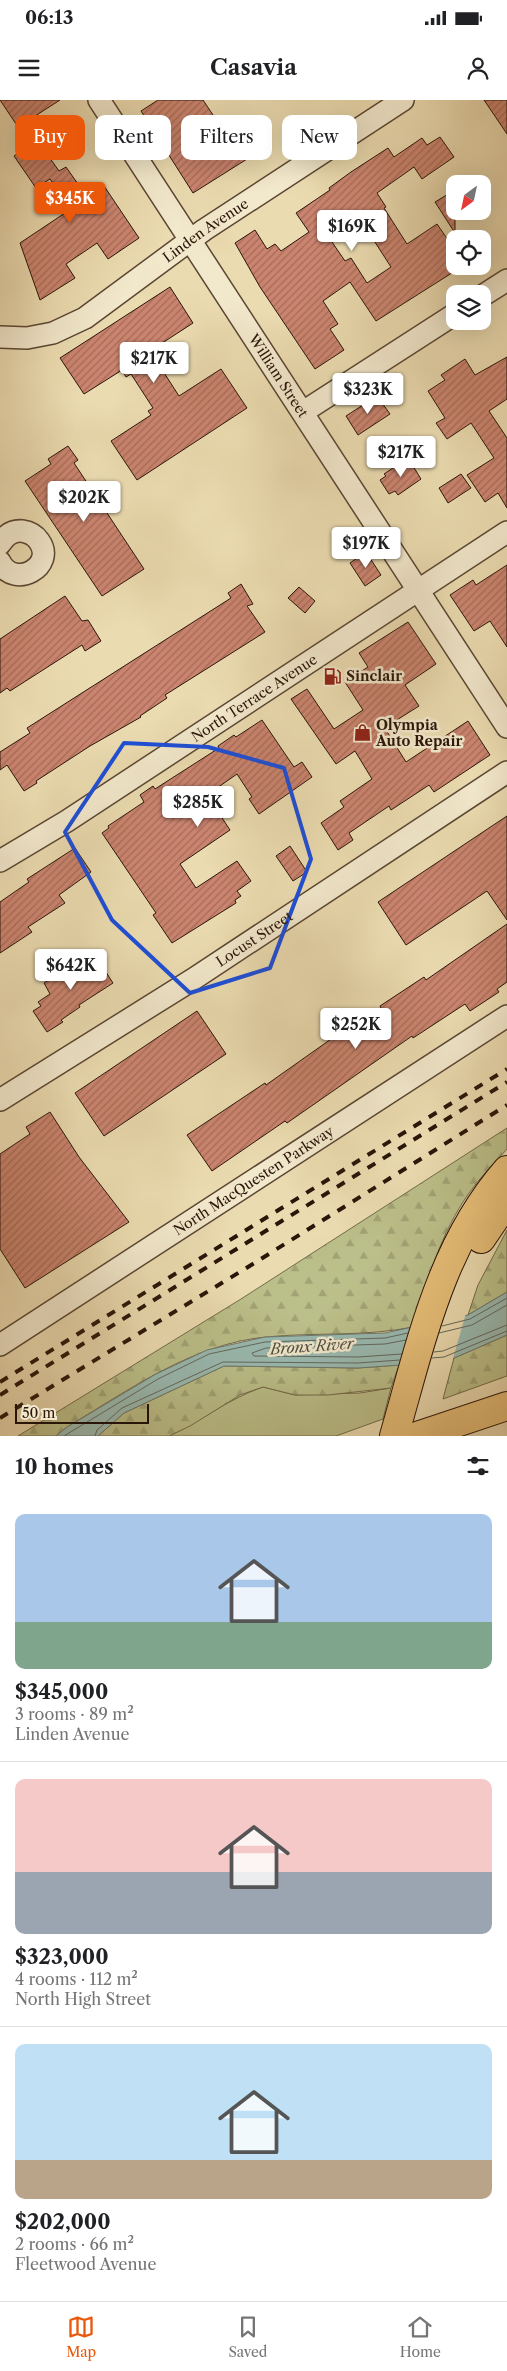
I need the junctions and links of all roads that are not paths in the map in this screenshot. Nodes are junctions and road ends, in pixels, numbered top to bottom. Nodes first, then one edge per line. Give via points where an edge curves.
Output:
1 (99, 100) edge
2 (403, 100) edge
3 (190, 240) junction
4 (507, 280) edge
5 (491, 290) edge
6 (446, 320) edge
7 (0, 337) edge
8 (303, 412) junction
9 (507, 532) edge
10 (0, 543) edge
11 (0, 562) edge
12 (418, 590) junction
13 (507, 727) edge
14 (507, 772) edge
15 (0, 861) edge
16 (507, 1016) edge
17 (0, 1100) edge
18 (507, 1170) edge
19 (507, 1201) edge
20 (444, 1296) junction
21 (0, 1345) edge
22 (506, 1406) edge
23 (394, 1436) edge
24 (413, 1436) edge
25 (417, 1436) edge

1 - 3 street, William Street
2 - 3 street, Linden Avenue
3 - 7 street, Linden Avenue via 85,318 53,333 27,338
3 - 8 street, William Street
4 - 5 street
6 - 8 street
8 - 12 street, William Street
9 - 12 street, North Terrace Avenue
10 - 11 street via 11,533 25,531 37,539 43,552 39,565 28,575 12,574
12 - 13 street, William Street
12 - 15 street, North Terrace Avenue via 67,821
14 - 17 street, Locust Street via 192,980
16 - 21 street, North MacQuesten Parkway
18 - 20 highway via 489,1192 458,1242
19 - 20 highway
20 - 23 highway
20 - 24 highway
22 - 25 highway

